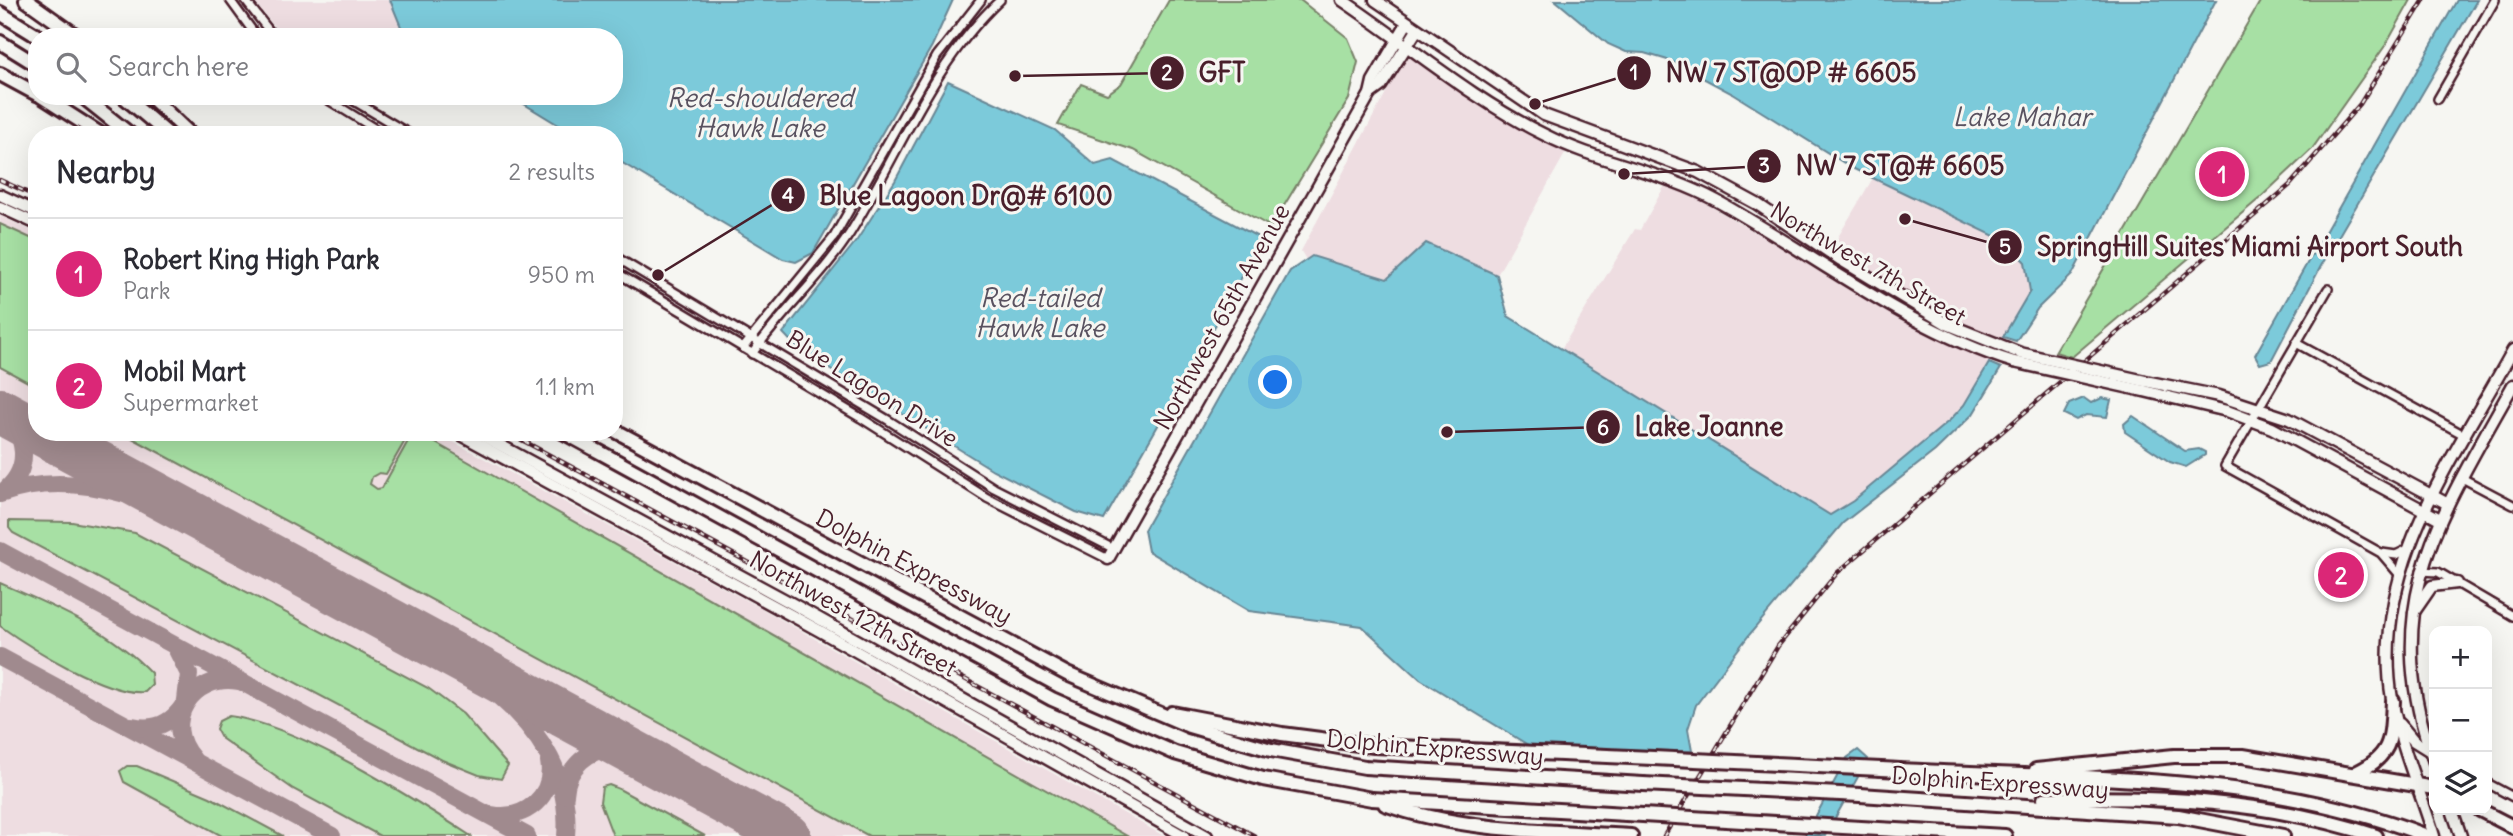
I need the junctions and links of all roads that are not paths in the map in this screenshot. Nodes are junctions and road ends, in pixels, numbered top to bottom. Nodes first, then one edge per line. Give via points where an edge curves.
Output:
1 (26, 0) edge
2 (245, 0) edge
3 (981, 0) edge
4 (1000, 0) edge
5 (1342, 0) edge
6 (1375, 0) edge
7 (2495, 0) edge
8 (232, 3) edge
9 (0, 13) edge
10 (1407, 23) junction
11 (65, 28) edge
12 (250, 28) edge
13 (267, 28) edge
14 (28, 30) edge
15 (1417, 30) junction
16 (1403, 41) junction
17 (0, 42) edge
18 (28, 59) edge
19 (0, 74) edge
20 (28, 89) edge
21 (2438, 99) dead end
22 (55, 105) edge
23 (93, 105) edge
24 (134, 105) edge
25 (159, 105) edge
26 (337, 105) edge
27 (361, 105) edge
28 (88, 126) edge
29 (120, 126) edge
30 (158, 126) edge
31 (182, 126) edge
32 (371, 126) edge
33 (396, 126) edge
34 (0, 195) edge
35 (0, 207) edge
36 (28, 208) edge
37 (28, 220) edge
38 (623, 261) edge
39 (623, 276) edge
40 (2328, 289) dead end
41 (750, 337) junction
42 (760, 343) junction
43 (2296, 343) junction
44 (743, 348) junction
45 (2513, 350) edge
46 (752, 354) junction
47 (2017, 357) junction
48 (2494, 385) junction
49 (2144, 386) junction
50 (2511, 392) edge
51 (2259, 408) junction
52 (2252, 420) junction
53 (623, 434) edge
54 (2466, 436) junction
55 (472, 441) edge
56 (493, 441) edge
57 (580, 441) edge
58 (2462, 478) junction
59 (2433, 496) junction
60 (2448, 504) junction
61 (2513, 505) edge
62 (2426, 510) junction
63 (2440, 519) junction
64 (2407, 548) junction
65 (2381, 553) junction
66 (1111, 554) junction
67 (2420, 571) junction
68 (2399, 574) junction
69 (2457, 583) junction
70 (2412, 616) junction
71 (2513, 616) edge
72 (2393, 701) junction
73 (1137, 706) junction
74 (2398, 722) junction
75 (2429, 740) edge
76 (2429, 750) edge
77 (2356, 773) junction
78 (1992, 776) junction
79 (2417, 783) junction
80 (2492, 785) edge
81 (2429, 787) edge
82 (2513, 797) edge
83 (1372, 799) junction
84 (2189, 800) junction
85 (1967, 801) junction
86 (2454, 815) edge
87 (2490, 815) edge
88 (2513, 827) edge
89 (1184, 836) edge
90 (1207, 836) edge
91 (1631, 836) edge
92 (2005, 836) edge
93 (2283, 836) edge
94 (2348, 836) edge
95 (2376, 836) edge
96 (2427, 836) edge
97 (2434, 836) edge
98 (2461, 836) edge

1 - 11 highway
2 - 8 street
2 - 13 street
3 - 41 street via 937,56 834,237
4 - 42 street via 940,71 842,244
5 - 16 main road, Northwest 7th Street
6 - 10 main road, Northwest 7th Street
7 - 21 street
8 - 12 street
9 - 14 highway
10 - 15 main road, Northwest 7th Street
10 - 16 main road, Northwest 65th Avenue
15 - 16 main road, Northwest 65th Avenue
15 - 47 main road, Northwest 7th Street via 1544,115 1698,172 1947,324
16 - 47 main road, Northwest 7th Street via 1531,128 1583,152 1688,187 1926,325
16 - 66 main road, Northwest 65th Avenue
17 - 18 highway
19 - 20 highway
22 - 28 highway
23 - 29 highway
24 - 30 highway
25 - 31 highway
26 - 32 street
27 - 33 street
34 - 36 main road
35 - 37 main road
38 - 41 street, Blue Lagoon Drive
39 - 44 street, Blue Lagoon Drive
40 - 43 street
41 - 42 street, Blue Lagoon Drive
41 - 44 street
42 - 46 street
42 - 66 street, Blue Lagoon Drive via 994,488
43 - 51 street
43 - 54 street
44 - 46 street, Blue Lagoon Drive
45 - 48 main road
46 - 66 street, Blue Lagoon Drive via 987,499
47 - 49 main road, Northwest 7th Street, bridge
48 - 50 main road
48 - 54 main road
49 - 51 main road, Northwest 7th Street
49 - 52 main road, Northwest 7th Street
50 - 58 main road
51 - 52 street
51 - 59 main road, Northwest 7th Street via 2312,429
52 - 62 main road, Northwest 7th Street via 2312,447
52 - 65 street via 2225,466
53 - 73 highway, Dolphin Expressway via 1042,660
54 - 59 main road
55 - 89 main road, Northwest 12th Street
56 - 90 main road, Northwest 12th Street
57 - 83 highway, Dolphin Expressway via 1091,719 1221,768
58 - 60 main road
58 - 61 street
59 - 60 main road, Northwest 7th Street
59 - 62 main road
60 - 63 main road
62 - 63 main road, Northwest 7th Street
62 - 64 main road
63 - 67 main road
64 - 65 street via 2396,555
64 - 68 main road
65 - 68 street
67 - 68 main road
67 - 69 street via 2438,572
67 - 70 main road
68 - 72 main road via 2389,632
69 - 70 main road via 2432,586
69 - 71 street
70 - 75 main road via 2413,675
72 - 74 main road
72 - 77 highway via 2387,749 2378,761
73 - 78 highway, bridge via 1362,745
73 - 85 highway, Dolphin Expressway, bridge via 1232,740 1403,771
74 - 76 main road
74 - 79 main road
77 - 78 highway via 2214,755
77 - 79 highway
78 - 96 highway via 2162,782 2242,790 2342,809
79 - 81 highway
79 - 97 main road
80 - 82 street
83 - 91 highway via 1407,812 1478,824
83 - 92 highway, Dolphin Expressway, bridge
84 - 85 highway
84 - 94 highway
84 - 95 highway via 2267,808
85 - 93 highway, Dolphin Expressway via 2178,816
86 - 98 main road
87 - 88 highway

